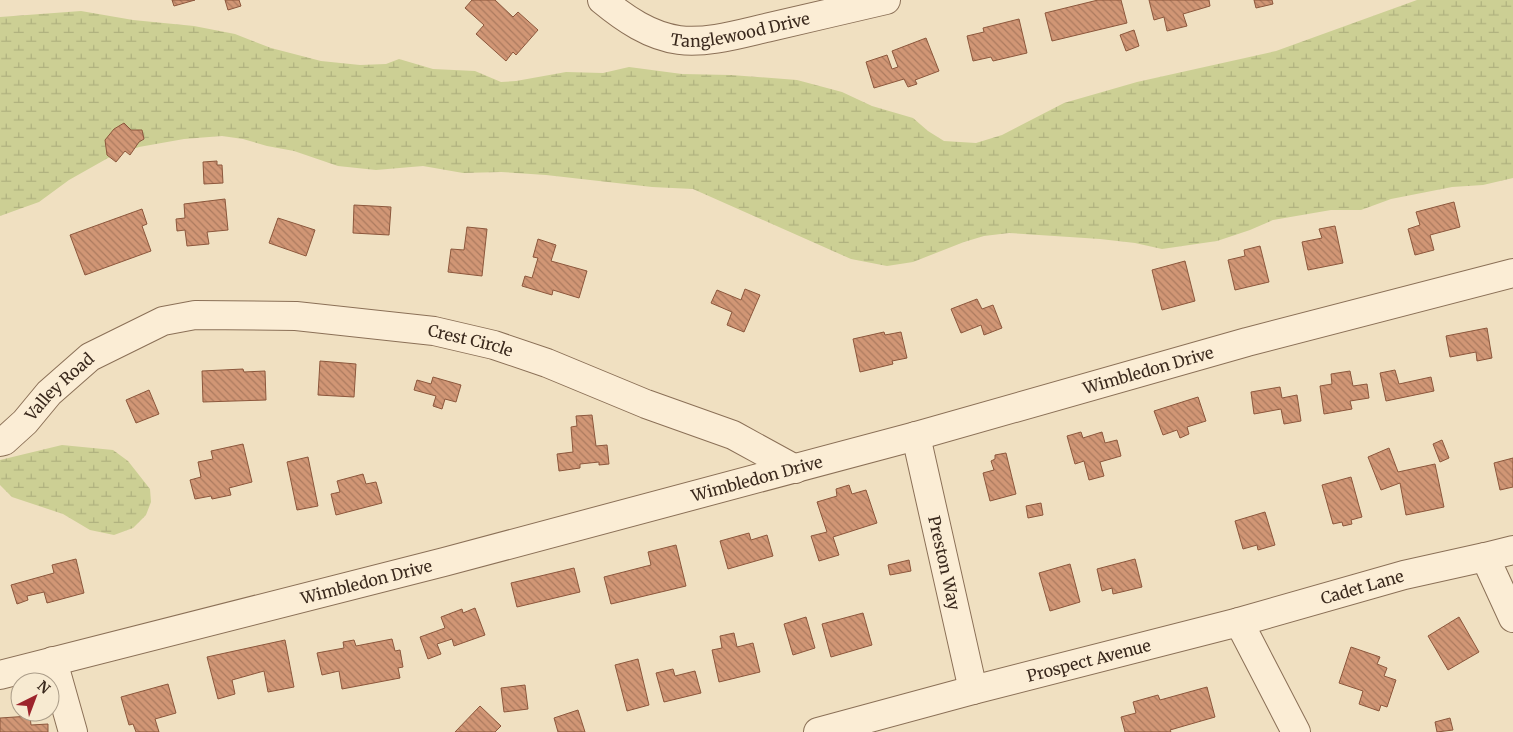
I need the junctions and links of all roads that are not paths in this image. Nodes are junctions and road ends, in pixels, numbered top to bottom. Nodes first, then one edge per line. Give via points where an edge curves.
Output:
1 (602, 0) edge
2 (886, 0) edge
3 (1513, 273) edge
4 (126, 338) joint
5 (916, 436) junction
6 (0, 442) edge
7 (795, 468) junction
8 (1513, 550) edge
9 (1485, 557) junction
10 (1513, 618) edge
11 (1238, 622) junction
12 (53, 660) junction
13 (0, 675) edge
14 (973, 690) junction
15 (73, 732) edge
16 (818, 732) edge
17 (1296, 732) edge

1 - 2 street, Tanglewood Drive via 651,33 680,40 739,34
3 - 5 street, Wimbledon Drive via 1247,342
4 - 6 street, Valley Road via 90,357 49,393 25,422
4 - 7 street, Crest Circle via 163,321 195,315 296,316 434,331 494,345 547,363 646,404 732,434
5 - 7 street, Wimbledon Drive
5 - 14 street, Preston Way
7 - 12 street, Wimbledon Drive via 425,567
8 - 9 street, Cadet Lane
9 - 10 street
9 - 11 street, Cadet Lane via 1404,575
11 - 14 street, Prospect Avenue
11 - 17 street
12 - 13 street, Wimbledon Drive
12 - 15 street
14 - 16 street, Prospect Avenue

